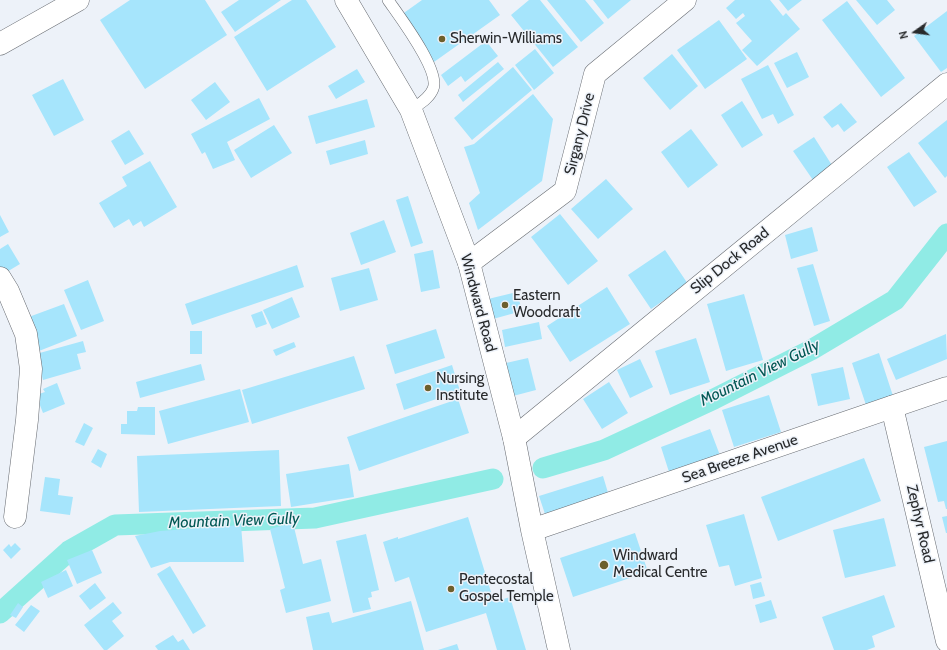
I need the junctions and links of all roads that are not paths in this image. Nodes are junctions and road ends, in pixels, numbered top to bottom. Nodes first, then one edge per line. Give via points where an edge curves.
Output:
1 (78, 0) edge
2 (346, 0) edge
3 (388, 0) edge
4 (685, 0) edge
5 (0, 44) edge
6 (947, 84) edge
7 (411, 110) junction
8 (469, 263) junction
9 (0, 278) edge
10 (947, 388) edge
11 (892, 408) junction
12 (514, 438) junction
13 (15, 517) dead end
14 (532, 530) junction
15 (947, 642) edge
16 (559, 650) edge

1 - 5 street
2 - 7 street, Windward Road
3 - 7 lane via 426,58 434,77 434,87 430,96
4 - 8 street, Sirgany Drive via 595,74 565,191
6 - 12 street, Slip Dock Road
7 - 8 street, Windward Road
8 - 12 street, Windward Road
9 - 13 street via 26,334 31,369
10 - 11 street, Sea Breeze Avenue
11 - 14 street, Sea Breeze Avenue
11 - 15 street, Zephyr Road
12 - 14 street, Windward Road
14 - 16 street, Windward Road

